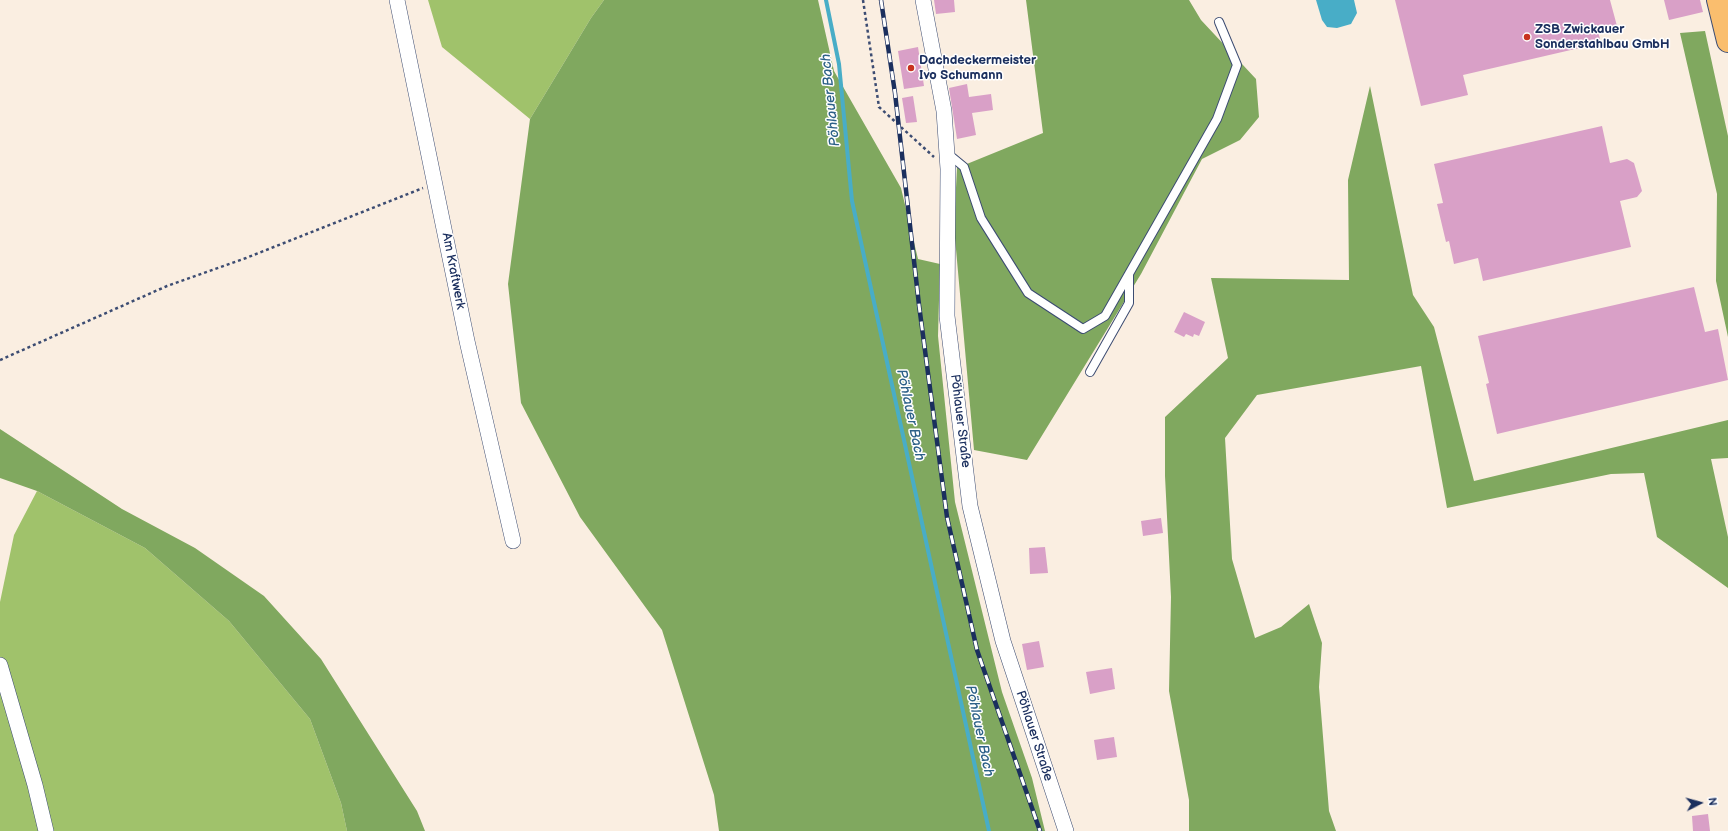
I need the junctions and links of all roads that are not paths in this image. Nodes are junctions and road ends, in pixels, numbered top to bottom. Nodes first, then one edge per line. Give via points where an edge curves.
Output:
1 (397, 0) edge
2 (923, 0) edge
3 (1718, 0) edge
4 (1219, 22) dead end
5 (1728, 41) edge
6 (947, 153) junction
7 (1129, 273) junction
8 (1090, 372) dead end
9 (513, 541) dead end
10 (0, 665) edge
11 (46, 831) edge
12 (1066, 831) edge

1 - 9 street, Am Kraftwerk via 467,341
2 - 6 street, Pöhlauer Straße via 944,110
3 - 5 main road
4 - 7 lane via 1237,65 1217,119
6 - 7 lane via 964,167 980,218 1028,293 1083,329 1105,316
6 - 12 street, Pöhlauer Straße via 947,316 970,506 1003,641
7 - 8 lane via 1129,303
10 - 11 street

